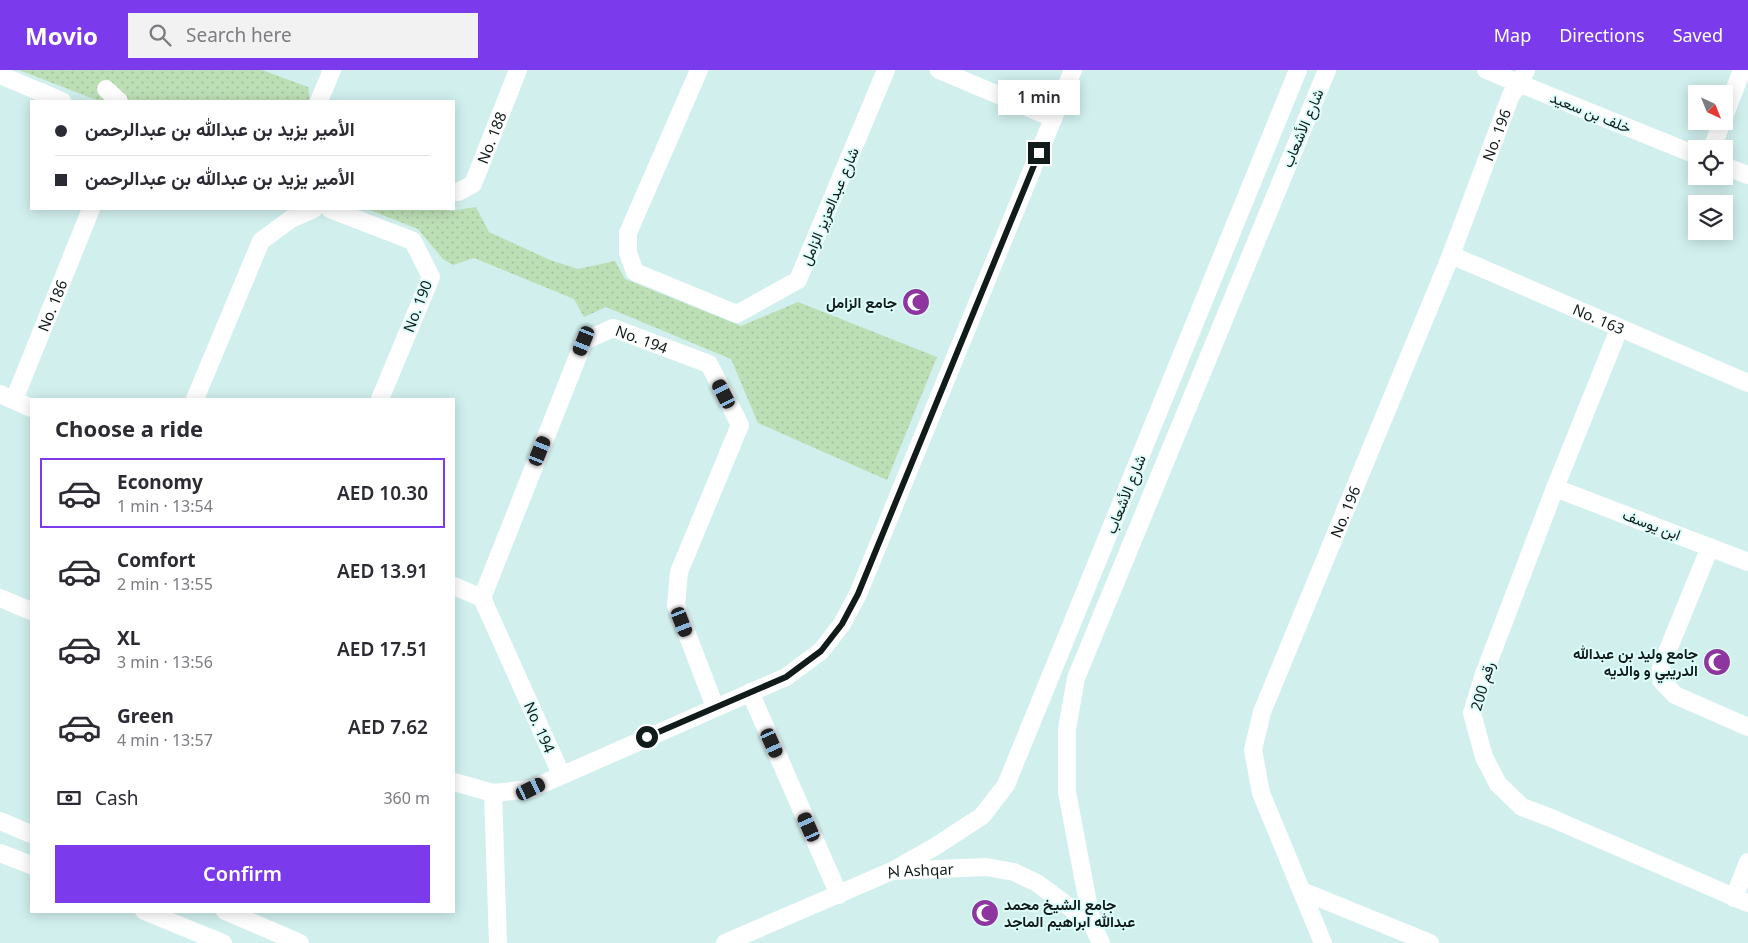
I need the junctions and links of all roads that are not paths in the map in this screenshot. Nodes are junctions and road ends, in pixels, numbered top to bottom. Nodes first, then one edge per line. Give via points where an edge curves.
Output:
1 (332, 70) edge
2 (518, 70) edge
3 (699, 70) edge
4 (886, 70) edge
5 (939, 70) edge
6 (1073, 70) edge
7 (1298, 70) edge
8 (1327, 70) edge
9 (1486, 70) edge
10 (1742, 70) edge
11 (0, 75) edge
12 (1523, 77) edge
13 (106, 89) dead end
14 (1733, 94) edge
15 (60, 100) edge
16 (118, 100) edge
17 (320, 100) edge
18 (1054, 118) junction
19 (1688, 151) edge
20 (1733, 169) edge
21 (1748, 175) edge
22 (455, 192) edge
23 (91, 210) edge
24 (312, 210) edge
25 (333, 210) edge
26 (1450, 256) junction
27 (1618, 329) junction
28 (1748, 383) edge
29 (7, 397) edge
30 (195, 398) edge
31 (380, 398) edge
32 (30, 408) edge
33 (1555, 488) junction
34 (1710, 546) junction
35 (1748, 562) edge
36 (455, 586) edge
37 (0, 598) edge
38 (482, 598) junction
39 (30, 611) edge
40 (750, 692) junction
41 (715, 707) junction
42 (1748, 727) edge
43 (562, 774) junction
44 (455, 782) edge
45 (493, 793) junction
46 (0, 821) edge
47 (30, 834) edge
48 (0, 853) edge
49 (1748, 862) edge
50 (30, 866) edge
51 (892, 871) junction
52 (1302, 891) junction
53 (839, 894) junction
54 (1741, 900) edge
55 (148, 913) edge
56 (230, 913) edge
57 (1092, 924) junction
58 (196, 938) edge
59 (223, 943) edge
60 (300, 943) edge
61 (498, 943) edge
62 (725, 943) edge
63 (1100, 943) edge
64 (1323, 943) edge
65 (1430, 943) edge

1 - 17 street
2 - 22 street, No. 188 via 473,184
3 - 4 street, شارع عبدالعزيز الزامل via 628,233 628,253 635,272 737,314 798,280
5 - 18 street
6 - 18 street
7 - 51 street, شارع الأشعاب via 1006,785 982,816
8 - 57 street, شارع الأشعاب via 1076,678 1067,729 1067,792
9 - 12 street, خلف بن سعيد
10 - 14 street
11 - 15 street
12 - 19 street, خلف بن سعيد
12 - 26 street, No. 196 via 1511,95
13 - 16 street
18 - 40 street via 858,594 842,624 821,651 786,677
20 - 21 street
23 - 29 street, No. 186
24 - 30 street via 291,219 261,241
25 - 31 street, No. 190 via 413,241 431,277
26 - 27 street, No. 163
26 - 52 street, No. 196 via 1262,712 1257,731 1253,750 1261,793
27 - 28 street, No. 163
27 - 33 street, رقم 200
29 - 32 street
33 - 34 street, ابن يوسف
33 - 54 street, رقم 200 via 1472,713 1484,757 1498,784 1522,808
34 - 35 street, ابن يوسف
34 - 42 street via 1661,667 1661,680 1675,695
36 - 38 street
37 - 39 street
38 - 41 street, No. 194 via 584,341 613,328 709,364 740,425 680,572 676,605
38 - 43 street, No. 194
40 - 41 street
40 - 53 street
41 - 43 street
43 - 45 street via 531,789
44 - 45 street
45 - 61 street
46 - 47 street
48 - 50 street
49 - 54 street
51 - 53 street, Al Ashqar
51 - 57 street, Al Ashqar via 986,867 1014,872 1036,883
52 - 64 street, No. 196
52 - 65 street
53 - 62 street, Al Ashqar
55 - 58 street
56 - 60 street
57 - 63 street
58 - 59 street

